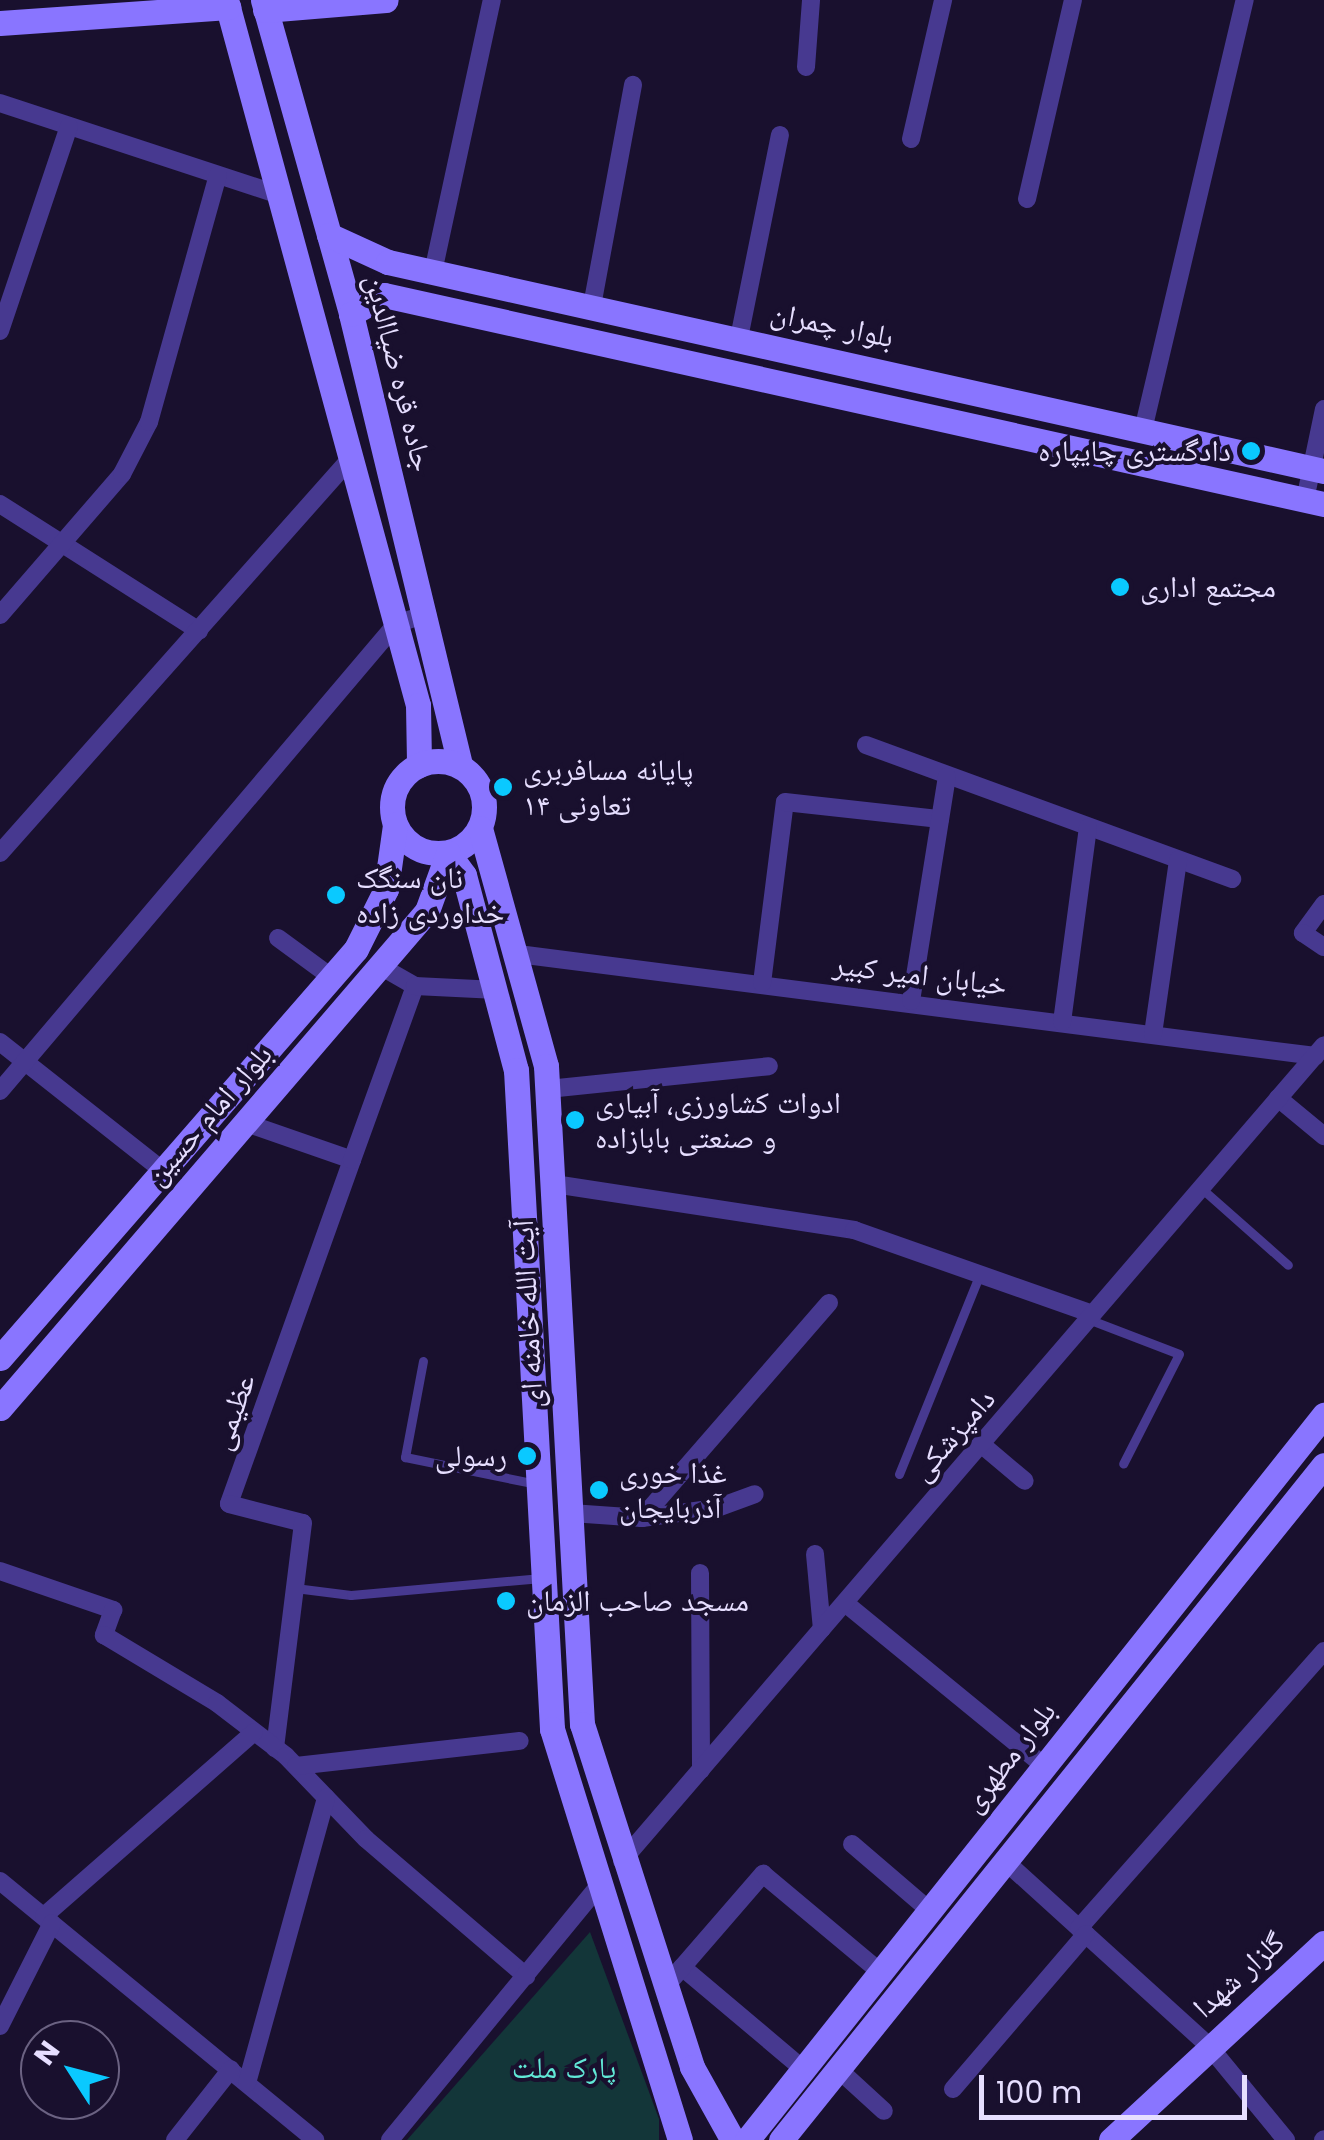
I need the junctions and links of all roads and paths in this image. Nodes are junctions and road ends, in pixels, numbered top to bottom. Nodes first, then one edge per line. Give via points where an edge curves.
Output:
1 (386, 0) edge
2 (492, 0) edge
3 (811, 0) edge
4 (943, 0) edge
5 (1073, 0) edge
6 (1244, 0) edge
7 (227, 4) edge
8 (264, 5) edge
9 (0, 23) edge
10 (806, 67) dead end
11 (633, 85) dead end
12 (0, 103) edge
13 (70, 126) junction
14 (780, 135) dead end
15 (912, 139) dead end
16 (218, 175) junction
17 (279, 195) junction
18 (1026, 200) dead end
19 (329, 236) junction
20 (432, 272) junction
21 (592, 306) junction
22 (351, 314) junction
23 (0, 330) edge
24 (739, 338) junction
25 (1324, 409) edge
26 (1143, 430) junction
27 (351, 458) junction
28 (1317, 469) edge
29 (1314, 502) edge
30 (0, 504) edge
31 (60, 546) junction
32 (427, 614) junction
33 (0, 615) edge
34 (396, 624) junction
35 (199, 631) junction
36 (866, 746) dead end
37 (419, 764) junction
38 (460, 766) junction
39 (947, 776) junction
40 (940, 819) junction
41 (396, 826) junction
42 (480, 828) junction
43 (1088, 828) junction
44 (0, 853) edge
45 (448, 853) junction
46 (1178, 860) junction
47 (1232, 880) dead end
48 (1324, 904) edge
49 (278, 938) dead end
50 (1324, 946) edge
51 (518, 954) junction
52 (380, 966) junction
53 (331, 977) junction
54 (762, 983) junction
55 (415, 986) junction
56 (497, 990) junction
57 (911, 1001) junction
58 (1062, 1022) junction
59 (1153, 1034) junction
60 (0, 1042) edge
61 (1319, 1050) edge
62 (25, 1062) junction
63 (769, 1066) dead end
64 (548, 1089) junction
65 (0, 1091) edge
66 (1278, 1098) junction
67 (246, 1123) junction
68 (1324, 1136) edge
69 (352, 1160) junction
70 (162, 1170) junction
71 (554, 1184) junction
72 (1202, 1188) junction
73 (1288, 1265) dead end
74 (980, 1274) junction
75 (829, 1302) dead end
76 (1091, 1317) junction
77 (0, 1358) edge
78 (423, 1361) dead end
79 (0, 1408) edge
80 (1324, 1416) edge
81 (981, 1444) junction
82 (1122, 1464) dead end
83 (1324, 1465) edge
84 (899, 1474) dead end
85 (1025, 1481) dead end
86 (539, 1484) junction
87 (755, 1494) dead end
88 (571, 1513) junction
89 (642, 1518) junction
90 (1232, 1530) junction
91 (1255, 1550) junction
92 (815, 1554) dead end
93 (0, 1571) edge
94 (700, 1573) dead end
95 (544, 1578) junction
96 (295, 1588) junction
97 (845, 1602) junction
98 (822, 1629) junction
99 (1324, 1651) edge
100 (254, 1732) junction
101 (520, 1741) dead end
102 (275, 1748) junction
103 (296, 1766) junction
104 (1044, 1766) junction
105 (701, 1770) junction
106 (326, 1798) junction
107 (852, 1844) dead end
108 (622, 1861) junction
109 (1005, 1861) junction
110 (0, 1881) edge
111 (599, 1886) junction
112 (929, 1910) junction
113 (48, 1920) junction
114 (1082, 1931) junction
115 (1324, 1942) edge
116 (682, 1967) junction
117 (880, 1972) junction
118 (526, 1976) junction
119 (665, 1987) junction
120 (0, 2026) edge
121 (1208, 2045) junction
122 (803, 2069) junction
123 (838, 2069) junction
124 (231, 2070) junction
125 (247, 2083) junction
126 (953, 2089) dead end
127 (884, 2111) dead end
128 (735, 2139) edge
129 (176, 2140) edge
130 (315, 2140) edge
131 (390, 2140) edge
132 (680, 2140) edge
133 (716, 2140) edge
134 (746, 2140) edge
135 (781, 2140) edge
136 (1111, 2140) edge
137 (1286, 2140) edge

1 - 8 street
2 - 20 street
3 - 10 street
4 - 15 street
5 - 18 street
6 - 26 street
7 - 9 street
7 - 17 street
8 - 19 street, جاده قره ضیاالدین
11 - 21 street
12 - 13 street
13 - 16 street
13 - 23 street
14 - 24 street
16 - 17 street
16 - 31 street via 150,422 122,474
17 - 27 street
19 - 20 street, بلوار چمران via 388,262
19 - 22 street, جاده قره ضیاالدین
20 - 21 street, بلوار چمران
21 - 24 street, بلوار چمران
22 - 29 street via 384,295
22 - 32 street, جاده قره ضیاالدین
24 - 26 street, بلوار چمران
25 - 28 street
26 - 28 street, بلوار چمران
27 - 34 street
27 - 35 street
28 - 29 street
30 - 31 street
31 - 33 street
31 - 35 street
32 - 34 street
32 - 38 street, جاده قره ضیاالدین
34 - 37 street via 418,705
34 - 62 street
35 - 44 street
36 - 39 street
37 - 38 street
37 - 41 street via 393,797
38 - 42 street via 484,800
39 - 40 street
39 - 43 street
40 - 54 street via 785,802
40 - 57 street
41 - 45 street via 417,848
41 - 53 street, بلوار امام حسین via 386,888 356,949
42 - 45 street
42 - 51 street, آیت الله خامنه ای
43 - 46 street
43 - 58 street
45 - 52 street, بلوار امام حسین via 427,911
45 - 56 street, آیت الله خامنه ای via 464,875
46 - 47 street
46 - 59 street
48 - 50 street via 1303,933
49 - 53 street
51 - 54 street, خیابان امیر کبیر
51 - 64 street, آیت الله خامنه ای
52 - 55 street
52 - 67 street, بلوار امام حسین
53 - 70 street, بلوار امام حسین
54 - 57 street, خیابان امیر کبیر
55 - 56 street
55 - 69 street
56 - 86 street, آیت الله خامنه ای via 521,1123
57 - 58 street, خیابان امیر کبیر
58 - 59 street, خیابان امیر کبیر
59 - 61 street, خیابان امیر کبیر
60 - 62 street
61 - 66 street, دامپزشکی
62 - 65 street
62 - 70 street
63 - 64 street
64 - 71 street, آیت الله خامنه ای
66 - 68 street
66 - 72 street, دامپزشکی
67 - 69 street
67 - 79 street, بلوار امام حسین
69 - 96 street, عظیمی via 229,1504 303,1523
70 - 77 street, بلوار امام حسین
71 - 74 street via 854,1230
71 - 88 street, آیت الله خامنه ای
72 - 73 lane
72 - 76 street, دامپزشکی
74 - 76 street
74 - 84 lane
75 - 89 street
76 - 81 street, دامپزشکی
76 - 82 lane via 1179,1354
78 - 86 lane via 405,1457
80 - 90 street, بلوار مطهری
81 - 85 street
81 - 97 street, دامپزشکی
83 - 91 street, بلوار مطهری
86 - 95 street, آیت الله خامنه ای
87 - 89 street via 717,1508
88 - 89 street
88 - 108 street, آیت الله خامنه ای via 582,1724
90 - 91 street
90 - 104 street, بلوار مطهری
91 - 109 street, بلوار مطهری
92 - 98 street
93 - 100 street via 113,1610 104,1635
94 - 105 street
95 - 96 lane via 350,1595
95 - 111 street, آیت الله خامنه ای via 552,1729
96 - 102 street, عظیمی
97 - 98 street, دامپزشکی
97 - 104 street
98 - 105 street, دامپزشکی
99 - 114 street
100 - 102 street
100 - 113 street
101 - 103 street
102 - 103 street
103 - 106 street
104 - 112 street, بلوار مطهری
105 - 108 street, دامپزشکی
106 - 118 street
106 - 125 street
107 - 112 street
108 - 119 street, آیت الله خامنه ای
109 - 114 street
109 - 123 street, بلوار مطهری
110 - 113 street
111 - 118 street
111 - 132 street, آیت الله خامنه ای
112 - 117 street, بلوار مطهری
113 - 120 street
113 - 124 street
114 - 121 street
114 - 126 street
115 - 121 street, گلزار شهدا
116 - 117 street via 763,1874
116 - 119 street
116 - 122 street
117 - 122 street, بلوار مطهری
118 - 131 street
119 - 128 street, آیت الله خامنه ای via 692,2066
121 - 136 street, گلزار شهدا
121 - 137 street
122 - 134 street, بلوار مطهری
123 - 127 street
123 - 135 street, بلوار مطهری
124 - 125 street
124 - 129 street
125 - 130 street
128 - 133 street

